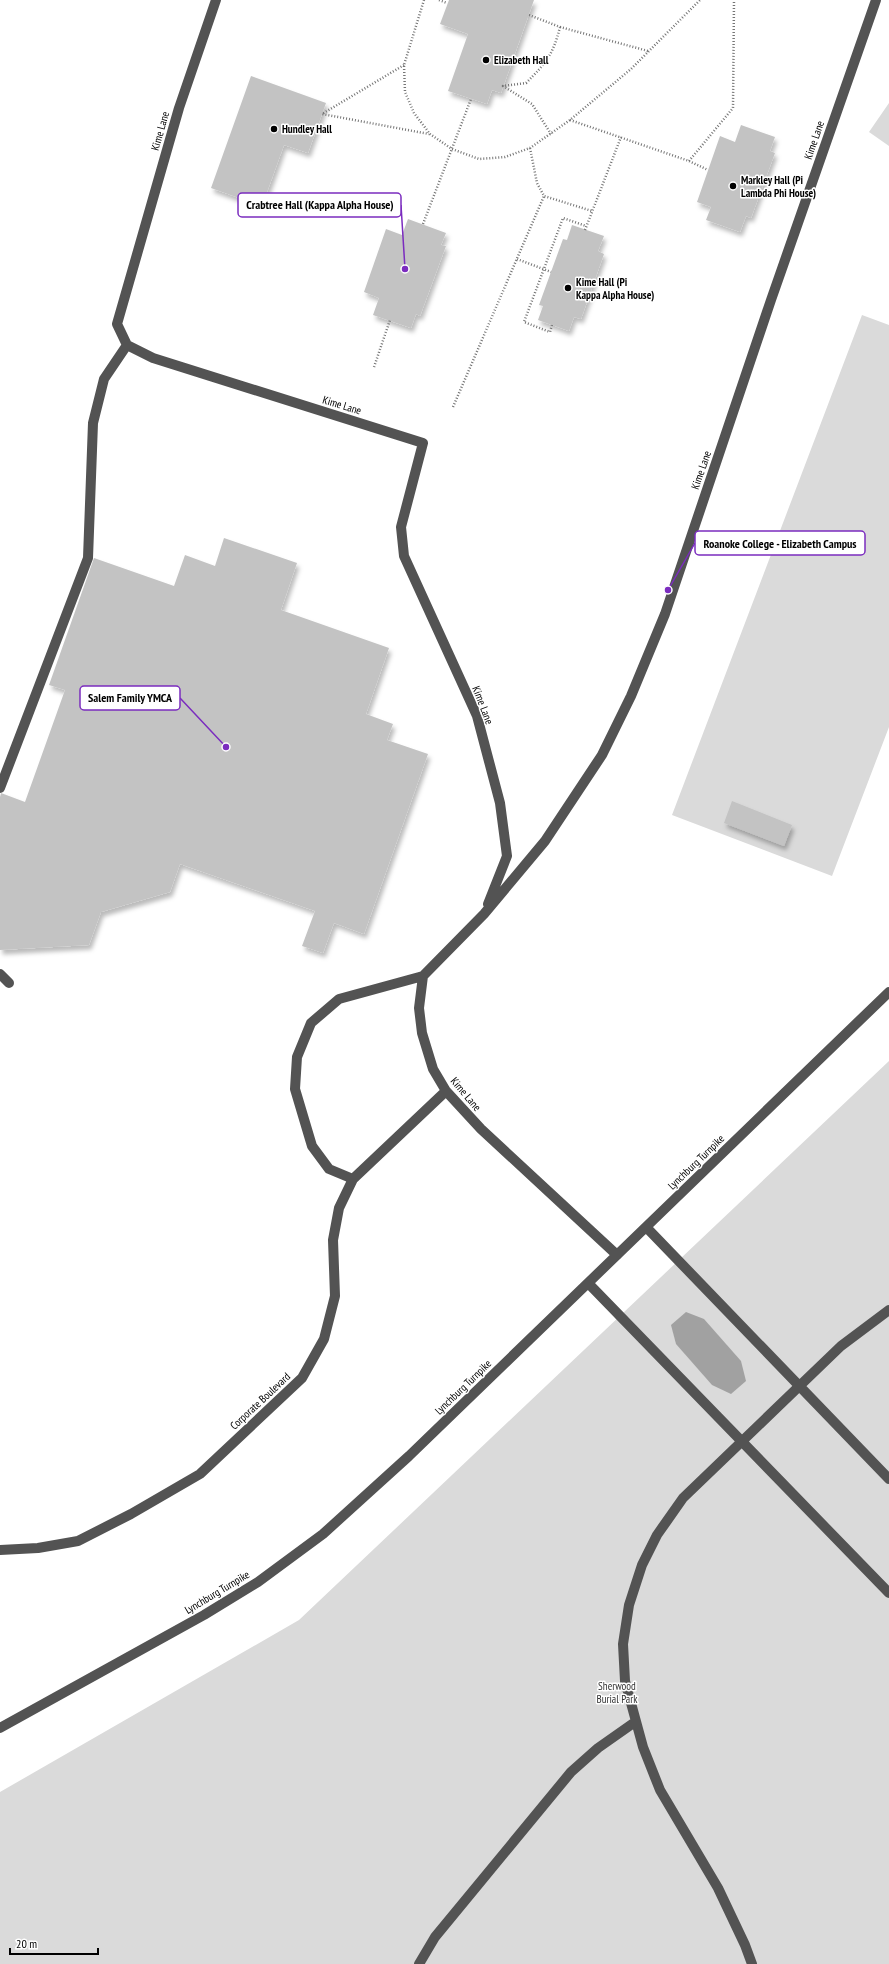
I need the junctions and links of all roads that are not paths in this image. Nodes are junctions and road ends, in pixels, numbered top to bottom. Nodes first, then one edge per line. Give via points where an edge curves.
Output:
1 (216, 0) edge
2 (876, 0) edge
3 (127, 345) junction
4 (0, 788) edge
5 (484, 914) junction
6 (0, 974) edge
7 (423, 976) junction
8 (9, 983) dead end
9 (889, 992) edge
10 (446, 1091) junction
11 (353, 1180) junction
12 (646, 1226) junction
13 (618, 1255) junction
14 (588, 1283) junction
15 (889, 1310) edge
16 (798, 1386) junction
17 (741, 1440) junction
18 (889, 1479) edge
19 (0, 1550) edge
20 (889, 1592) edge
21 (635, 1722) junction
22 (0, 1728) edge
23 (419, 1964) edge
24 (752, 1964) edge

1 - 3 street, Kime Lane via 179,108 117,324
2 - 5 street, Kime Lane via 665,614 631,696 602,755 544,841
3 - 4 street via 104,379 93,423 88,558
3 - 5 street, Kime Lane via 153,358 423,443 401,527 404,556 477,716 500,803 507,856
5 - 7 street, Kime Lane
6 - 8 street
7 - 10 street, Kime Lane via 419,1008 422,1033 433,1069
7 - 11 street via 339,999 311,1023 297,1057 296,1089 312,1146 329,1169
9 - 12 street, Lynchburg Turnpike
10 - 11 street, Corporate Boulevard
10 - 13 street, Kime Lane via 481,1129
11 - 19 street, Corporate Boulevard via 339,1208 333,1240 335,1296 328,1325 324,1339 302,1378 200,1474 131,1514 78,1541 38,1548
12 - 13 street, Lynchburg Turnpike
12 - 16 street
13 - 14 street, Lynchburg Turnpike
14 - 17 street
14 - 22 street, Lynchburg Turnpike via 409,1456 323,1534 258,1582 204,1615
15 - 16 street via 841,1346
16 - 17 street
16 - 18 street
17 - 20 street
17 - 21 street via 683,1498 657,1535 642,1565 629,1605 623,1644 625,1681
21 - 23 street via 598,1748 571,1772 435,1937
21 - 24 street via 642,1747 660,1790 718,1888

